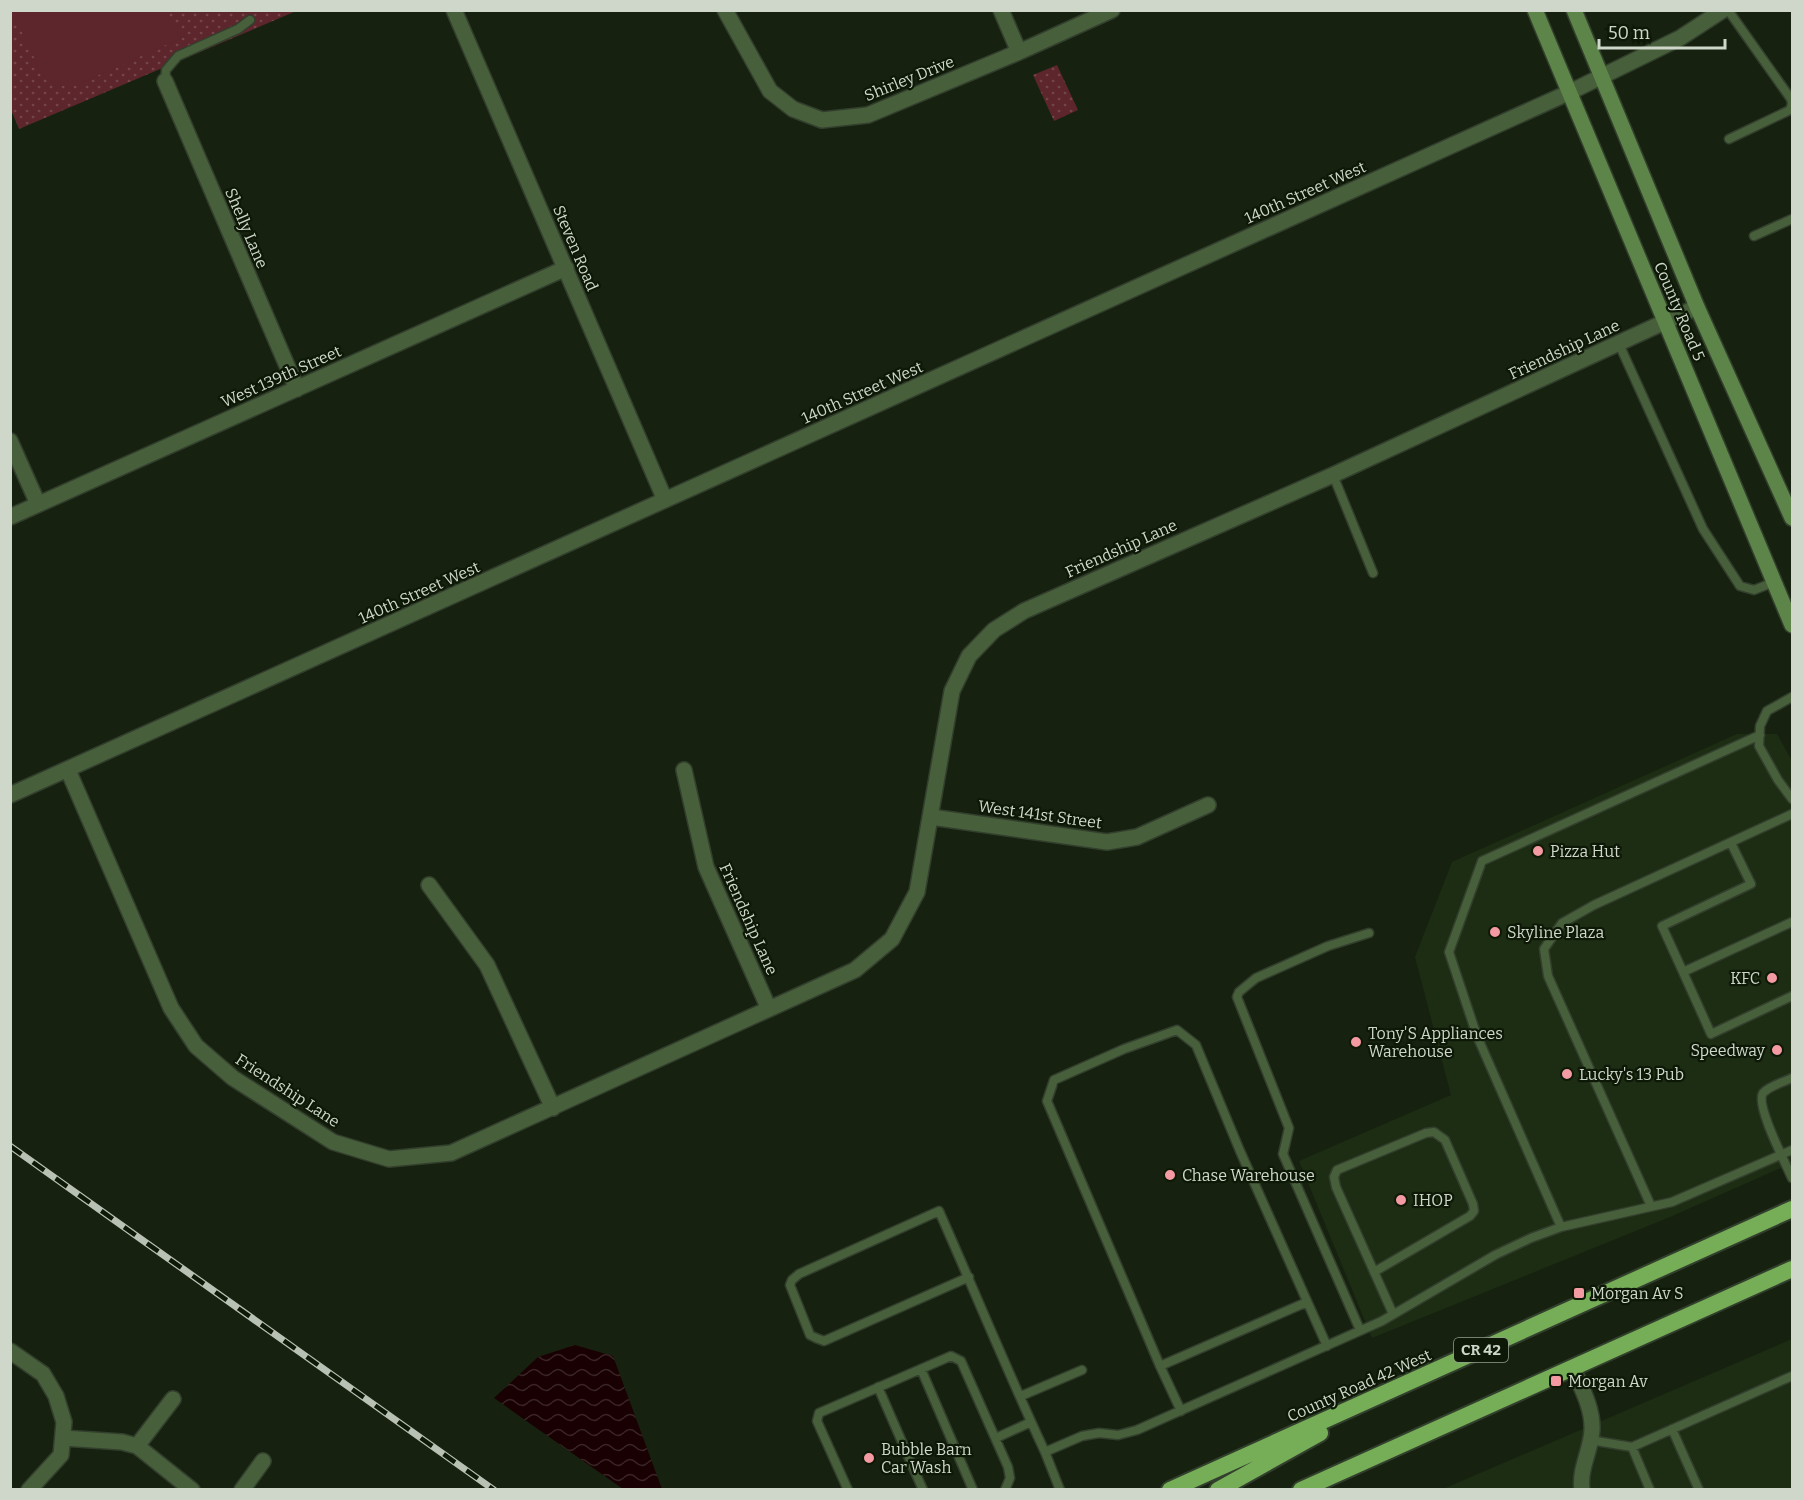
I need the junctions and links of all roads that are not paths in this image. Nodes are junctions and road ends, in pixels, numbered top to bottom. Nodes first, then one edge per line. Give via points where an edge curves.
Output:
1 (454, 10) edge
2 (725, 10) edge
3 (1001, 10) edge
4 (1112, 10) edge
5 (1535, 10) edge
6 (1574, 10) edge
7 (1723, 10) edge
8 (1728, 10) edge
9 (250, 20) dead end
10 (1019, 52) junction
11 (1600, 76) junction
12 (165, 81) joint
13 (1568, 93) junction
14 (1792, 104) edge
15 (1728, 139) dead end
16 (1792, 219) edge
17 (1754, 236) dead end
18 (566, 268) junction
19 (1698, 307) junction
20 (1665, 323) junction
21 (1619, 344) junction
22 (297, 389) junction
23 (10, 441) edge
24 (1333, 475) junction
25 (665, 500) junction
26 (38, 504) junction
27 (10, 517) edge
28 (1792, 518) edge
29 (1373, 573) dead end
30 (1774, 582) junction
31 (1792, 626) edge
32 (1792, 697) edge
33 (1760, 735) junction
34 (68, 770) junction
35 (684, 770) dead end
36 (10, 795) edge
37 (1792, 799) edge
38 (1208, 805) dead end
39 (1792, 814) edge
40 (931, 817) junction
41 (1731, 843) junction
42 (429, 885) dead end
43 (1792, 922) edge
44 (1369, 933) dead end
45 (1683, 972) junction
46 (1792, 996) edge
47 (769, 1009) junction
48 (1792, 1078) edge
49 (553, 1108) junction
50 (1792, 1150) edge
51 (1782, 1155) junction
52 (1792, 1178) edge
53 (1651, 1206) junction
54 (1792, 1209) edge
55 (1561, 1227) junction
56 (1792, 1269) edge
57 (1374, 1272) junction
58 (969, 1277) junction
59 (1307, 1302) junction
60 (1393, 1314) junction
61 (1360, 1330) junction
62 (1327, 1346) junction
63 (10, 1350) edge
64 (1160, 1366) junction
65 (1573, 1368) junction
66 (921, 1369) junction
67 (1082, 1370) dead end
68 (1792, 1376) edge
69 (1407, 1383) junction
70 (878, 1387) junction
71 (1021, 1396) junction
72 (173, 1399) dead end
73 (1181, 1411) junction
74 (1031, 1422) junction
75 (1672, 1429) junction
76 (63, 1438) junction
77 (996, 1438) junction
78 (1590, 1440) junction
79 (137, 1446) junction
80 (1632, 1447) junction
81 (1045, 1452) junction
82 (263, 1461) dead end
83 (29, 1490) edge
84 (192, 1490) edge
85 (242, 1490) edge
86 (848, 1490) edge
87 (923, 1490) edge
88 (973, 1490) edge
89 (1005, 1490) edge
90 (1060, 1490) edge
91 (1170, 1490) edge
92 (1218, 1490) edge
93 (1301, 1490) edge
94 (1582, 1490) edge
95 (1650, 1490) edge
96 (1699, 1490) edge

1 - 18 street, Steven Road
2 - 10 street, Shirley Drive via 770,91 793,109 822,120 868,115
3 - 10 street
4 - 10 street, Shirley Drive
5 - 13 main road, County Road 5
6 - 11 main road, County Road 5
7 - 11 street, 140th Street West via 1680,38
8 - 14 lane
9 - 12 lane via 178,56 166,70
11 - 13 street, 140th Street West
11 - 19 main road, County Road 5
12 - 22 street, Shelly Lane
13 - 20 main road, County Road 5
13 - 25 street, 140th Street West
14 - 15 lane via 1791,110
16 - 17 lane
18 - 22 street, West 139th Street
18 - 25 street, Steven Road
19 - 20 street, Friendship Lane
19 - 28 main road, County Road 5
20 - 21 street, Friendship Lane
20 - 30 main road, County Road 5
21 - 24 street, Friendship Lane
21 - 30 lane via 1703,529 1740,586 1754,590
22 - 26 street, West 139th Street
23 - 26 street
24 - 29 lane
24 - 40 street, Friendship Lane via 1024,611 994,630 969,656 952,691
25 - 34 street, 140th Street West
26 - 27 street, West 139th Street
30 - 31 main road, County Road 5
32 - 33 lane via 1767,711
33 - 37 lane via 1759,746 1765,759
33 - 55 lane via 1482,861 1449,952 1477,1036
34 - 36 street, 140th Street West
34 - 49 street, Friendship Lane via 171,1008 196,1046 233,1078 333,1142 389,1159 451,1153
35 - 47 street, Friendship Lane via 706,867
38 - 40 street, West 141st Street via 1137,837 1107,842
39 - 41 lane
40 - 47 street, Friendship Lane via 917,892 892,939 855,970
41 - 45 lane via 1751,884 1662,926
41 - 53 lane via 1562,923 1544,949 1548,976
42 - 49 street via 487,965
43 - 45 lane
44 - 61 lane via 1328,946 1256,978 1237,997 1289,1128 1283,1154
45 - 46 lane via 1711,1034
47 - 49 street, Friendship Lane
48 - 51 lane via 1765,1091 1761,1098
50 - 51 lane
51 - 52 lane
51 - 53 lane via 1672,1202
53 - 55 lane
54 - 69 highway, County Road 42 West / CR 42
55 - 60 lane via 1494,1255
56 - 65 highway
57 - 57 lane via 1336,1187 1337,1170 1434,1132 1445,1140 1474,1211
57 - 60 lane
58 - 58 lane via 939,1211 799,1274 790,1285 810,1335 824,1341
58 - 71 lane
59 - 62 lane
59 - 64 lane
59 - 64 lane via 1196,1045 1177,1030 1124,1049 1054,1080 1047,1101
60 - 61 lane
61 - 62 lane
62 - 73 lane
63 - 76 street via 43,1374 56,1396 64,1422
64 - 73 lane
65 - 78 street via 1592,1417
65 - 93 highway
66 - 70 lane
66 - 77 lane via 951,1356 961,1361
66 - 88 lane
67 - 71 lane
68 - 75 lane
69 - 91 highway, County Road 42 West / CR 42
69 - 92 highway
70 - 86 lane via 819,1413 817,1421
70 - 87 lane
71 - 74 lane
72 - 79 street
73 - 81 lane via 1137,1431 1082,1436
74 - 77 lane
74 - 81 lane
75 - 80 lane
75 - 96 lane
76 - 79 street
76 - 83 street via 61,1455
77 - 89 lane via 1010,1478
78 - 80 lane
78 - 94 street
79 - 84 street
80 - 95 lane
81 - 90 lane
82 - 85 street

